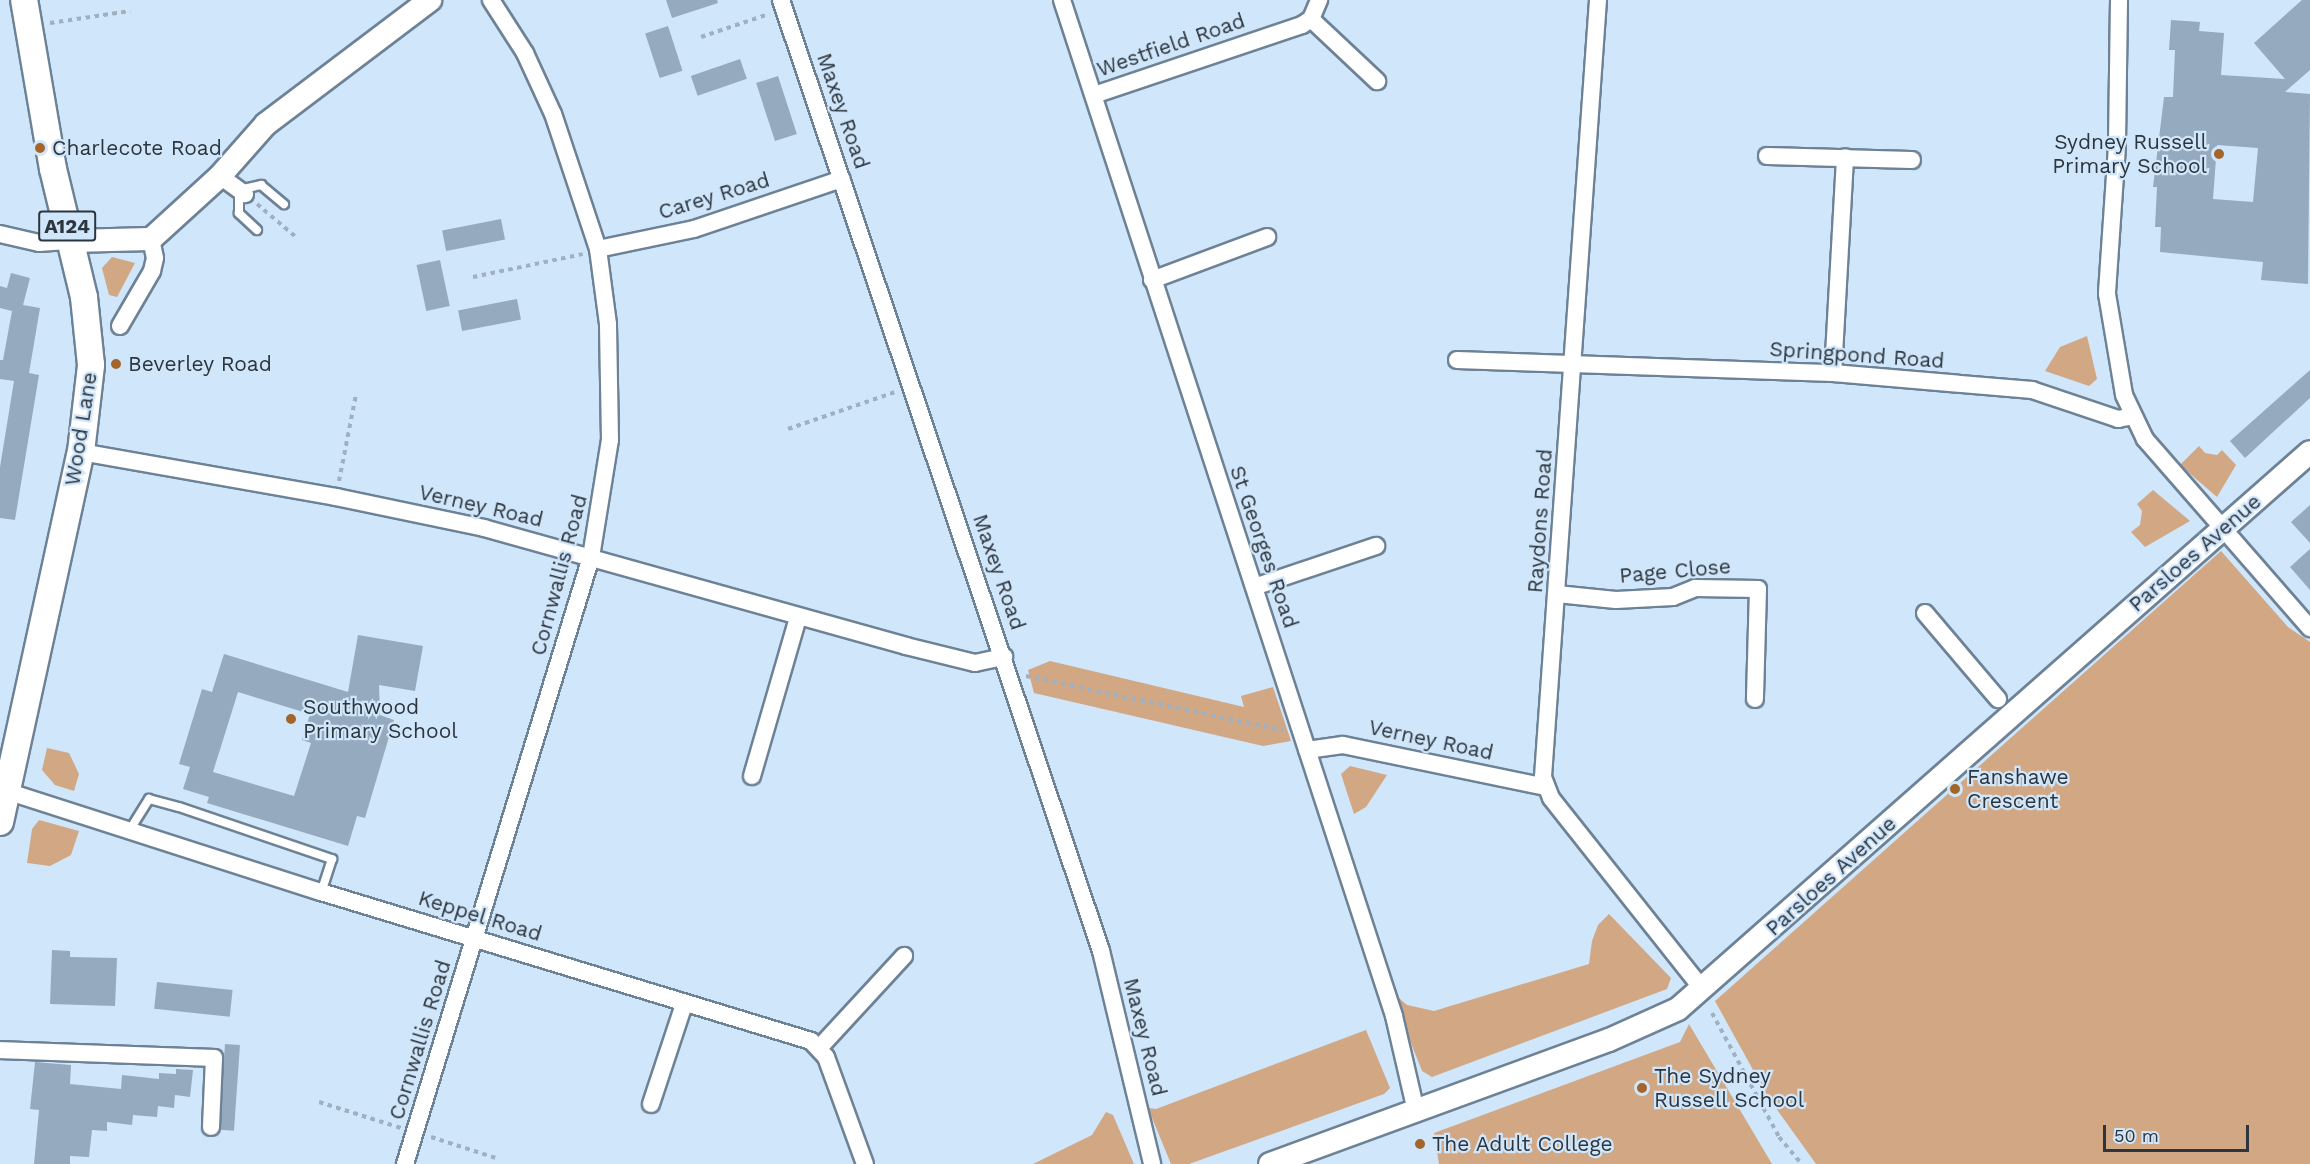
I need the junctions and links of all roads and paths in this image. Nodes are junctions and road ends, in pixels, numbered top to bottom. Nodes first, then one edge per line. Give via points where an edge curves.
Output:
1 (24, 0) edge
2 (430, 0) edge
3 (491, 0) edge
4 (1062, 0) edge
5 (1319, 0) edge
6 (1598, 0) edge
7 (2119, 0) edge
8 (783, 5) edge
9 (130, 11) dead end
10 (1311, 19) junction
11 (28, 27) junction
12 (701, 37) dead end
13 (1377, 81) dead end
14 (1094, 95) junction
15 (1767, 156) dead end
16 (1845, 157) junction
17 (1912, 160) dead end
18 (220, 176) junction
19 (842, 179) junction
20 (242, 192) junction
21 (284, 204) dead end
22 (257, 230) dead end
23 (0, 234) edge
24 (296, 237) dead end
25 (1267, 237) dead end
26 (152, 239) junction
27 (71, 241) junction
28 (598, 249) junction
29 (473, 277) dead end
30 (1152, 280) junction
31 (120, 326) dead end
32 (1457, 360) dead end
33 (1573, 364) junction
34 (1833, 373) junction
35 (913, 386) junction
36 (356, 394) dead end
37 (2133, 416) junction
38 (788, 429) dead end
39 (81, 452) junction
40 (2310, 452) edge
41 (336, 497) junction
42 (2223, 529) junction
43 (1376, 546) dead end
44 (591, 557) junction
45 (1254, 587) junction
46 (1557, 594) junction
47 (1925, 613) dead end
48 (798, 618) junction
49 (2310, 628) edge
50 (1004, 657) junction
51 (1755, 699) dead end
52 (1998, 699) dead end
53 (1307, 750) junction
54 (752, 776) dead end
55 (1545, 787) junction
56 (3, 790) edge
57 (0, 822) edge
58 (129, 831) junction
59 (321, 892) junction
60 (475, 938) junction
61 (904, 956) dead end
62 (1703, 990) junction
63 (684, 1004) junction
64 (1712, 1013) dead end
65 (820, 1047) junction
66 (0, 1050) edge
67 (651, 1104) dead end
68 (1416, 1111) junction
69 (211, 1127) dead end
70 (1297, 1159) edge
71 (405, 1164) edge
72 (865, 1164) edge
73 (1152, 1164) edge
74 (1270, 1164) edge
75 (1802, 1164) edge

1 - 11 main road, Wood Lane / A124
2 - 18 street via 266,124
3 - 28 street, Cornwallis Road via 525,53 554,114
4 - 14 street, St Georges Road
5 - 10 street
6 - 33 street, Raydons Road
7 - 37 street via 2107,294 2115,355
8 - 12 path
8 - 19 street, Maxey Road
9 - 11 path
10 - 13 street
10 - 14 street, Westfield Road
11 - 27 main road, Wood Lane / A124 via 53,169
14 - 30 street, St Georges Road
15 - 16 street
16 - 17 street
16 - 34 street
18 - 20 street
18 - 26 street
19 - 28 street, Carey Road via 694,229
19 - 35 street, Maxey Road
20 - 21 lane via 261,185
20 - 22 lane via 239,213
20 - 24 path
23 - 27 street via 39,243
25 - 30 street
26 - 27 street
26 - 31 street via 152,271
27 - 39 main road, Wood Lane / A124 via 84,297 91,365
28 - 29 path
28 - 44 street, Cornwallis Road via 612,397 606,487
30 - 45 street, St Georges Road
32 - 33 street, Springpond Road
33 - 34 street, Springpond Road
33 - 46 street, Raydons Road
34 - 37 street, Springpond Road via 2032,390 2118,419
35 - 38 path
35 - 50 street, Maxey Road
36 - 41 path
37 - 42 street via 2145,439
39 - 41 street, Verney Road
39 - 56 main road, Wood Lane / A124
40 - 42 street, Parsloes Avenue
41 - 44 street, Verney Road via 484,528
42 - 49 street
42 - 62 street, Parsloes Avenue
43 - 45 street
44 - 48 street, Verney Road
44 - 60 street, Cornwallis Road
45 - 53 street, St Georges Road
46 - 51 street, Page Close via 1616,600 1673,597 1695,588 1758,589
46 - 55 street, Raydons Road
47 - 52 street
48 - 50 street, Verney Road via 975,663
48 - 54 street
50 - 53 path via 1016,654 1024,676 1292,732 1300,753
50 - 73 street, Maxey Road via 1101,951
53 - 55 street, Verney Road via 1343,745
53 - 68 street, St Georges Road via 1394,1016
55 - 62 street
56 - 57 main road, Wood Lane / A124
56 - 58 street, Keppel Road
58 - 59 street, Keppel Road
58 - 59 lane via 149,799 332,859
59 - 60 street, Keppel Road
60 - 63 street, Keppel Road
60 - 71 street, Cornwallis Road
61 - 65 street
62 - 68 street, Parsloes Avenue via 1650,1023
63 - 65 street, Keppel Road
63 - 67 street
64 - 75 path via 1779,1137
65 - 72 street
66 - 69 street via 214,1058
68 - 70 street, Parsloes Avenue
70 - 74 street, Parsloes Avenue

